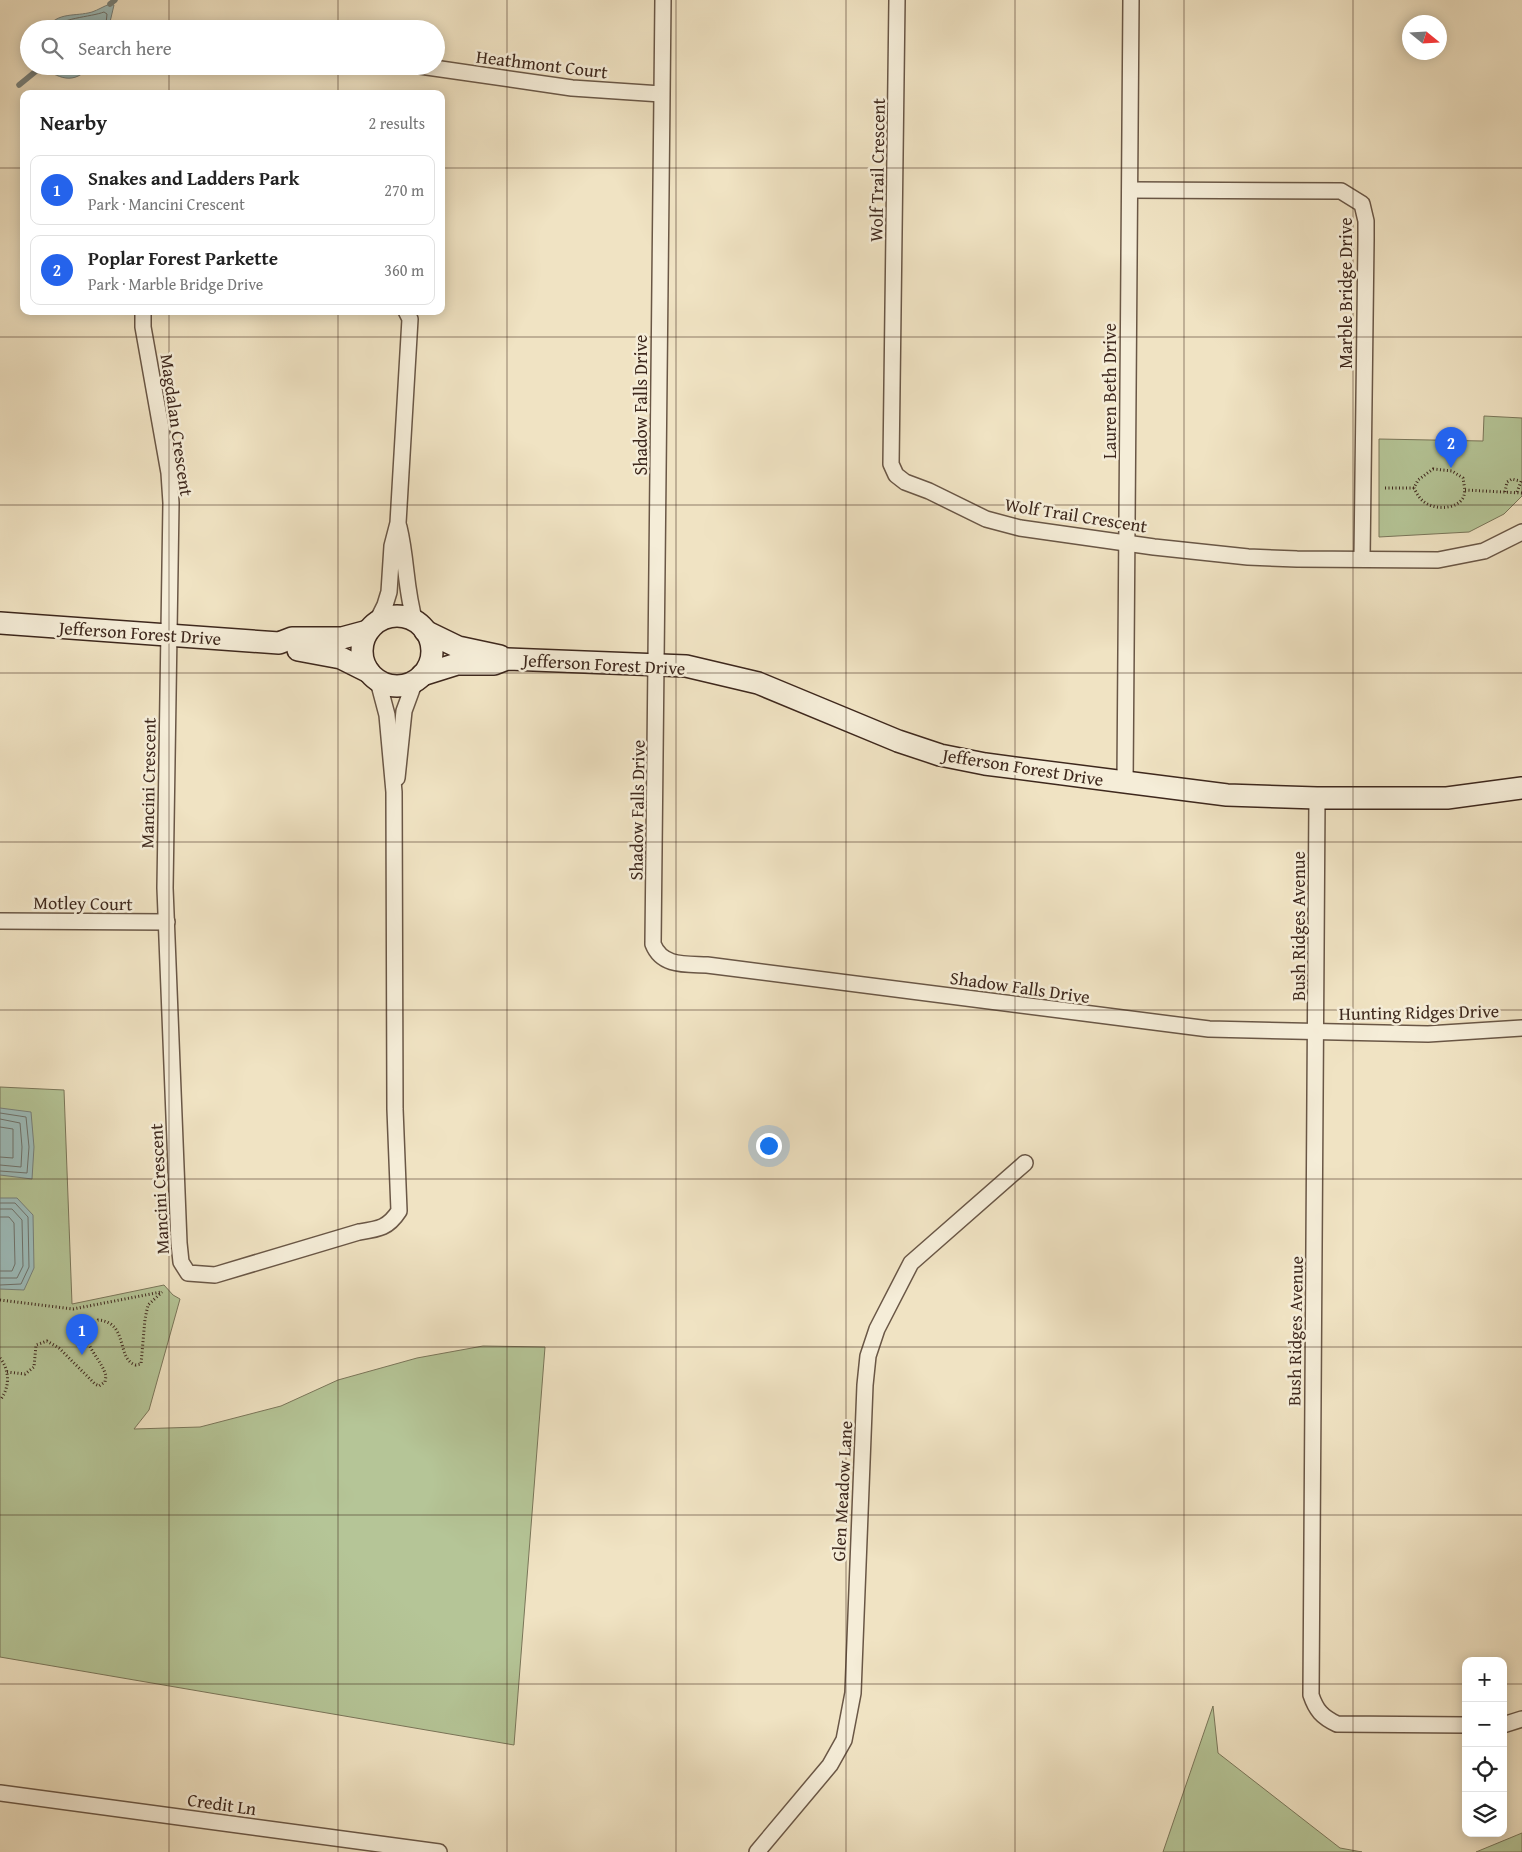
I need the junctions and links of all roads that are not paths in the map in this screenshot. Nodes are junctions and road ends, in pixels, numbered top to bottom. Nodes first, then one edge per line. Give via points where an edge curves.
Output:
1 (663, 0) edge
2 (897, 0) edge
3 (1131, 0) edge
4 (445, 70) edge
5 (661, 94) junction
6 (1130, 190) junction
7 (142, 315) edge
8 (408, 315) edge
9 (398, 523) junction
10 (1522, 532) edge
11 (1127, 542) junction
12 (1362, 558) junction
13 (0, 623) edge
14 (420, 626) junction
15 (371, 628) junction
16 (168, 635) junction
17 (280, 643) junction
18 (507, 659) junction
19 (657, 664) junction
20 (373, 677) junction
21 (419, 678) junction
22 (1125, 782) junction
23 (1522, 788) edge
24 (394, 792) junction
25 (1317, 798) junction
26 (0, 921) edge
27 (167, 922) junction
28 (1522, 1028) edge
29 (1317, 1033) junction
30 (1025, 1163) dead end
31 (1522, 1719) edge
32 (1507, 1724) edge
33 (1462, 1725) edge
34 (0, 1793) edge
35 (439, 1852) edge
36 (757, 1852) edge

1 - 5 street, Shadow Falls Drive
2 - 11 street, Wolf Trail Crescent via 891,464 896,475 905,482 986,519 1020,528
3 - 6 street, Lauren Beth Drive
4 - 5 street, Heathmont Court via 572,88
5 - 19 street, Shadow Falls Drive
6 - 11 street, Lauren Beth Drive
6 - 12 street, Marble Bridge Drive via 1341,191 1362,204 1366,221
7 - 16 street, Magdalan Crescent via 170,473
8 - 9 street
9 - 14 street via 405,583
9 - 15 street via 392,546 389,592
10 - 12 street, Wolf Trail Crescent via 1484,551 1459,557 1438,560
11 - 12 street, Wolf Trail Crescent via 1248,557
11 - 22 street, Lauren Beth Drive
13 - 16 street, Jefferson Forest Drive
14 - 15 street via 407,618 392,617
14 - 18 street, Jefferson Forest Drive via 458,647 495,653
14 - 21 street via 432,651 428,666
15 - 17 street, Jefferson Forest Drive via 342,638 292,638
15 - 20 street via 362,644 362,654
16 - 17 street, Jefferson Forest Drive
16 - 27 street, Mancini Crescent
17 - 20 street, Jefferson Forest Drive via 291,649 341,658
18 - 19 street, Jefferson Forest Drive
18 - 21 street, Jefferson Forest Drive via 494,664 457,664
19 - 22 street, Jefferson Forest Drive via 686,666 758,683 940,755
19 - 29 street, Shadow Falls Drive via 653,944 662,958 682,964 707,964 1136,1022 1240,1032
20 - 21 street via 385,685 400,686
20 - 24 street, Mancini Crescent via 387,715
21 - 24 street, Mancini Crescent via 404,710 401,758
22 - 25 street, Jefferson Forest Drive via 1227,795
23 - 25 street, Jefferson Forest Drive via 1447,798
24 - 27 street, Mancini Crescent via 395,1109 400,1211 391,1224 215,1275 188,1273 181,1262 179,1243
25 - 29 street, Bush Ridges Avenue
26 - 27 street, Motley Court
28 - 29 street, Hunting Ridges Drive via 1428,1034
29 - 33 street, Bush Ridges Avenue via 1311,1695 1316,1709 1337,1724
30 - 36 street, Glen Meadow Lane via 911,1263 877,1329 868,1356 865,1385 853,1693 844,1740 830,1765
31 - 32 street
34 - 35 street, Credit Ln

